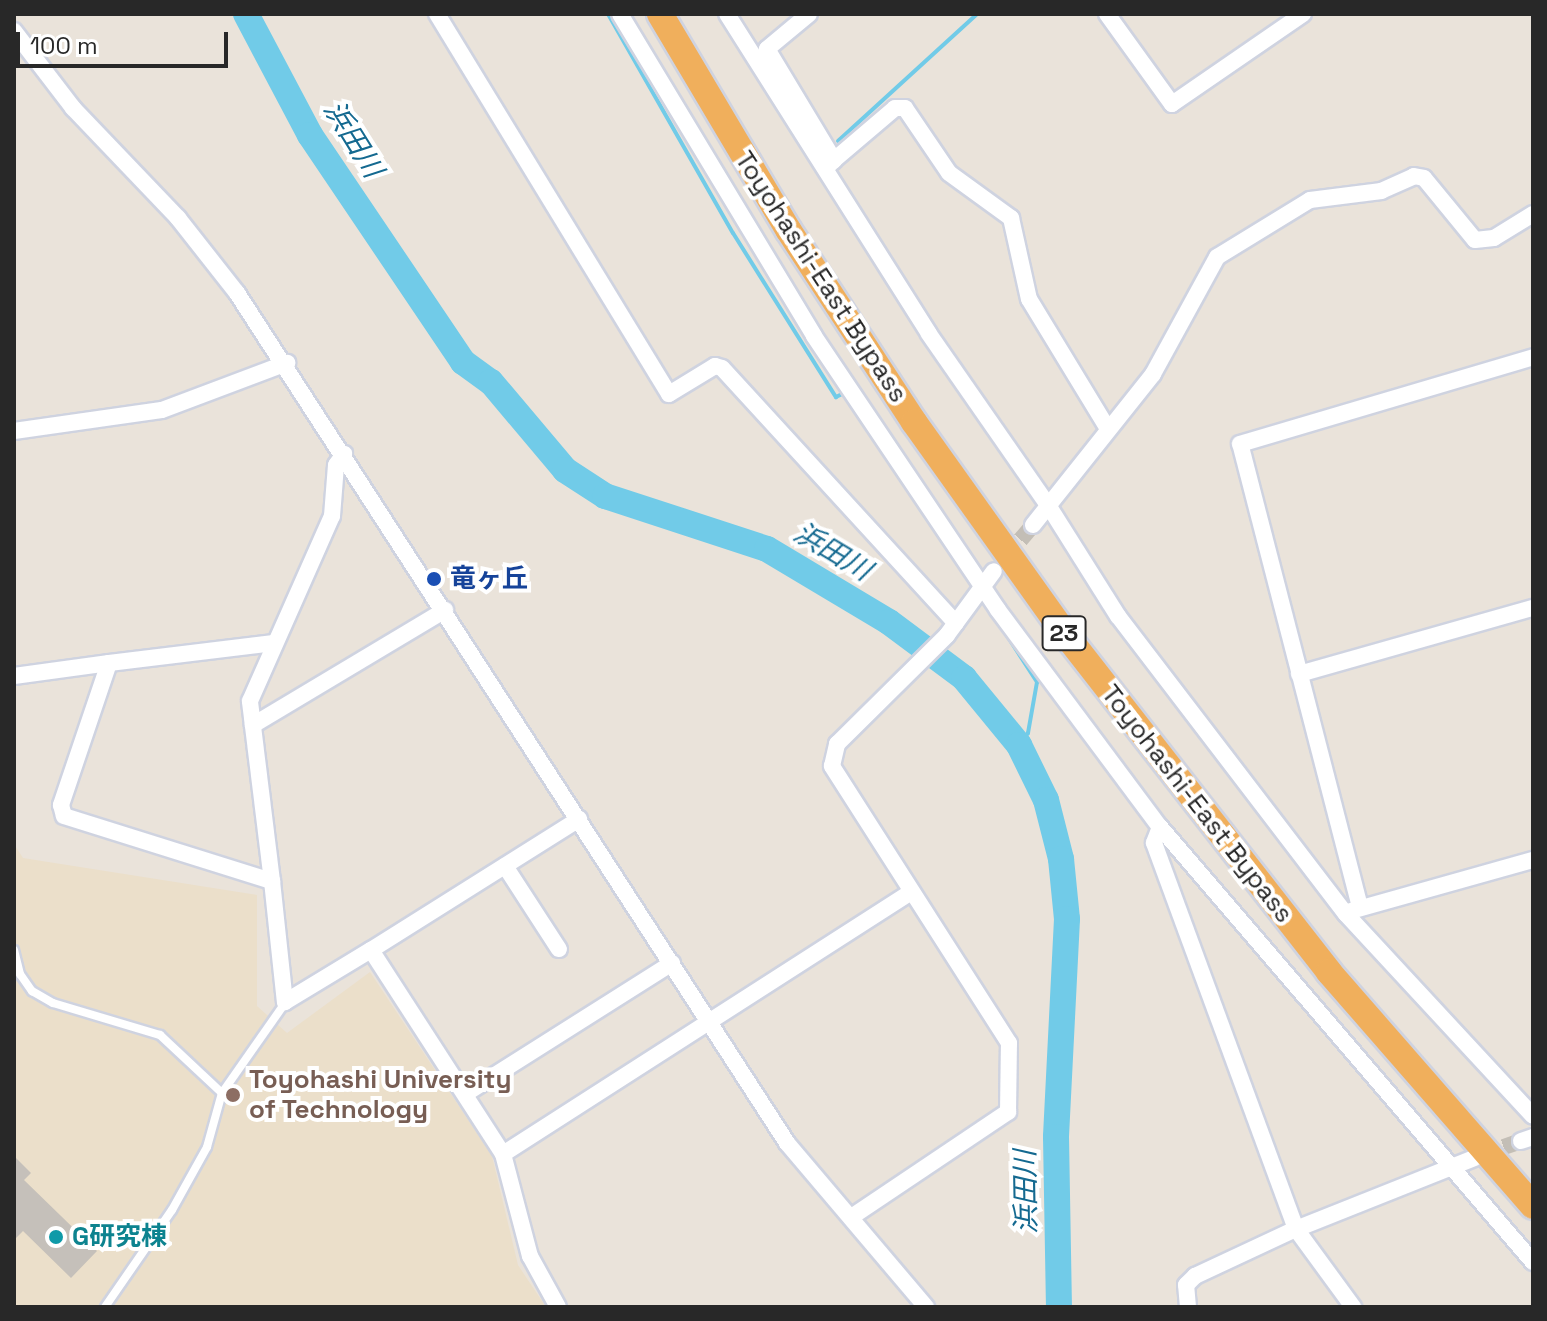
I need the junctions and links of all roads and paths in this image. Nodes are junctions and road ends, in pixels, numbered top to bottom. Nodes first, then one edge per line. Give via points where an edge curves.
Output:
1 (437, 14) edge
2 (620, 14) edge
3 (660, 14) edge
4 (727, 14) edge
5 (809, 14) edge
6 (1107, 14) edge
7 (1303, 14) edge
8 (14, 31) edge
9 (829, 165) junction
10 (1533, 214) edge
11 (1533, 357) edge
12 (287, 363) junction
13 (1108, 429) junction
14 (14, 431) edge
15 (344, 454) junction
16 (1048, 505) junction
17 (1033, 525) tunnel mouth
18 (994, 571) tunnel mouth
19 (983, 586) junction
20 (1533, 608) edge
21 (445, 610) junction
22 (952, 629) junction
23 (274, 643) junction
24 (109, 663) junction
25 (1299, 674) junction
26 (14, 676) edge
27 (253, 725) junction
28 (579, 819) junction
29 (1160, 827) junction
30 (1533, 860) edge
31 (505, 866) junction
32 (272, 881) junction
33 (911, 892) junction
34 (1353, 910) junction
35 (559, 949) dead end
36 (14, 950) edge
37 (371, 950) junction
38 (672, 963) junction
39 (285, 1002) junction
40 (709, 1021) junction
41 (222, 1093) junction
42 (465, 1094) junction
43 (1533, 1116) edge
44 (503, 1154) junction
45 (1474, 1158) tunnel mouth
46 (1450, 1167) junction
47 (1533, 1206) edge
48 (853, 1216) junction
49 (1296, 1229) junction
50 (1533, 1262) edge
51 (105, 1307) edge
52 (558, 1307) edge
53 (926, 1307) edge
54 (1188, 1307) edge
55 (1353, 1307) edge

1 - 22 street via 669,394 715,366 722,368
2 - 19 street via 814,336
3 - 47 highway, Toyohashi-East Bypass / 23 via 814,269 1066,635 1246,870
4 - 9 street
5 - 9 street via 767,49
6 - 7 street via 1172,104
8 - 12 street via 73,108 178,218
9 - 13 street via 895,108 905,108 949,173 1011,218 1029,299
9 - 16 street via 979,409
10 - 13 street via 1494,238 1475,240 1424,178 1414,176 1381,191 1310,200 1217,257 1153,374
11 - 25 street via 1240,444
12 - 14 street via 162,410
12 - 15 street
13 - 16 street
15 - 21 street
15 - 23 street via 336,465 332,516
16 - 17 street
16 - 34 street via 1118,616
18 - 19 street
19 - 22 street
19 - 29 street
20 - 25 street
21 - 27 street
21 - 28 street
22 - 33 street via 832,753 832,766
23 - 24 street
23 - 27 street via 250,701
24 - 26 street
24 - 32 street via 61,805 64,816
25 - 34 street
27 - 32 street
28 - 31 street
28 - 38 street
29 - 46 street
29 - 49 street via 1154,843
30 - 34 street
31 - 35 street
31 - 37 street
32 - 39 street
33 - 40 street
33 - 48 street via 1009,1043 1008,1112
34 - 43 street
36 - 41 lane via 20,974 32,991 53,1003 160,1035
37 - 39 street
37 - 42 street
38 - 40 street
38 - 42 street
39 - 41 lane
40 - 44 street
40 - 48 street via 787,1143
41 - 51 lane via 207,1147 172,1210
42 - 44 street
44 - 52 street via 530,1256
45 - 46 street
46 - 49 street
46 - 50 street
48 - 53 street
49 - 54 street via 1195,1276 1186,1285
49 - 55 street

